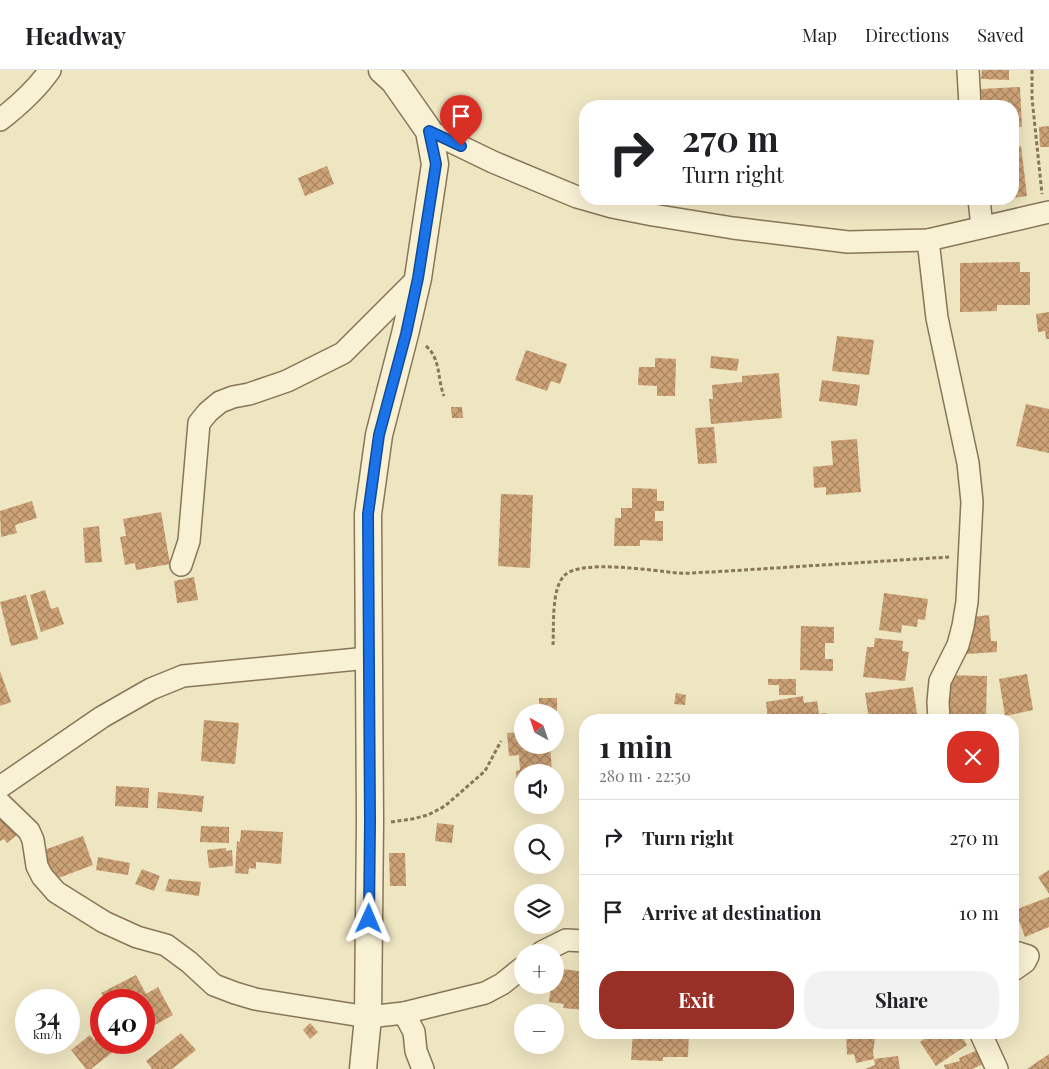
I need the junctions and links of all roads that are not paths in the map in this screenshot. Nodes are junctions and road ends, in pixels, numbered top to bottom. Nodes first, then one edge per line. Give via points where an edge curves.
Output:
1 (50, 70) edge
2 (382, 70) edge
3 (968, 70) edge
4 (970, 100) edge
5 (0, 120) edge
6 (429, 131) junction
7 (579, 198) edge
8 (605, 205) edge
9 (979, 205) edge
10 (1047, 212) edge
11 (982, 227) junction
12 (928, 240) junction
13 (418, 278) junction
14 (181, 565) dead end
15 (368, 658) junction
16 (939, 714) edge
17 (0, 787) edge
18 (0, 803) edge
19 (579, 941) edge
20 (558, 944) edge
21 (1019, 953) edge
22 (1019, 967) edge
23 (514, 974) edge
24 (404, 1013) junction
25 (368, 1017) junction
26 (983, 1039) edge
27 (363, 1069) edge
28 (423, 1069) edge
29 (997, 1069) edge

1 - 5 street
2 - 6 street via 394,81
3 - 4 street
6 - 7 street
6 - 13 street via 436,164
8 - 12 street via 652,216 848,242
9 - 11 street
10 - 11 street
11 - 12 street
12 - 16 street via 937,318 968,463 972,502 967,602 958,645 940,681
13 - 14 street via 343,353 286,381 220,402 208,412 199,423 188,541
13 - 15 street via 379,435 368,514
15 - 17 street via 184,676 151,689 102,716
15 - 25 street
18 - 25 street via 29,832 37,866 48,885 104,922 166,945 214,985 235,993
19 - 20 street via 566,940
21 - 22 street via 1028,956
23 - 24 street via 485,994
24 - 25 street
24 - 28 street via 414,1032 416,1051
25 - 27 street
26 - 29 street

